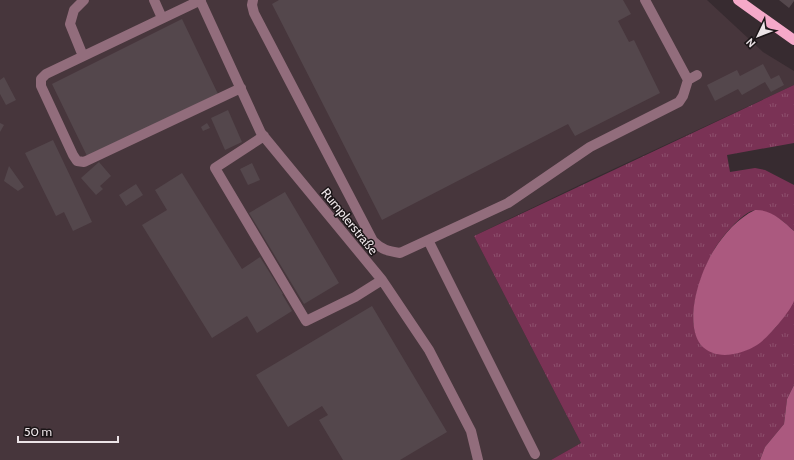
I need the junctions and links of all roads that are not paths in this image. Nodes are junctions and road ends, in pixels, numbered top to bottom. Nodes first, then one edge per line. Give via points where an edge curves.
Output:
1 (84, 0) edge
2 (154, 0) edge
3 (201, 0) edge
4 (253, 0) edge
5 (645, 0) edge
6 (738, 0) edge
7 (162, 18) junction
8 (794, 40) edge
9 (83, 56) junction
10 (698, 74) dead end
11 (688, 80) junction
12 (241, 88) junction
13 (264, 136) junction
14 (428, 240) junction
15 (382, 280) junction
16 (536, 454) dead end
17 (478, 460) edge

1 - 9 street via 74,10 70,24
2 - 7 street
3 - 7 street
3 - 12 street, Rumplerstraße
4 - 14 street via 254,13 373,241 381,248 400,253
5 - 11 street
6 - 8 main road
7 - 9 street
9 - 12 street via 46,74 41,86 77,161 84,162
10 - 11 street
11 - 14 street via 679,102 590,147 508,203
12 - 13 street, Rumplerstraße
13 - 15 street, Rumplerstraße
13 - 15 street via 216,168 306,320 355,297
14 - 16 street
15 - 17 street, Rumplerstraße via 429,350 470,431

